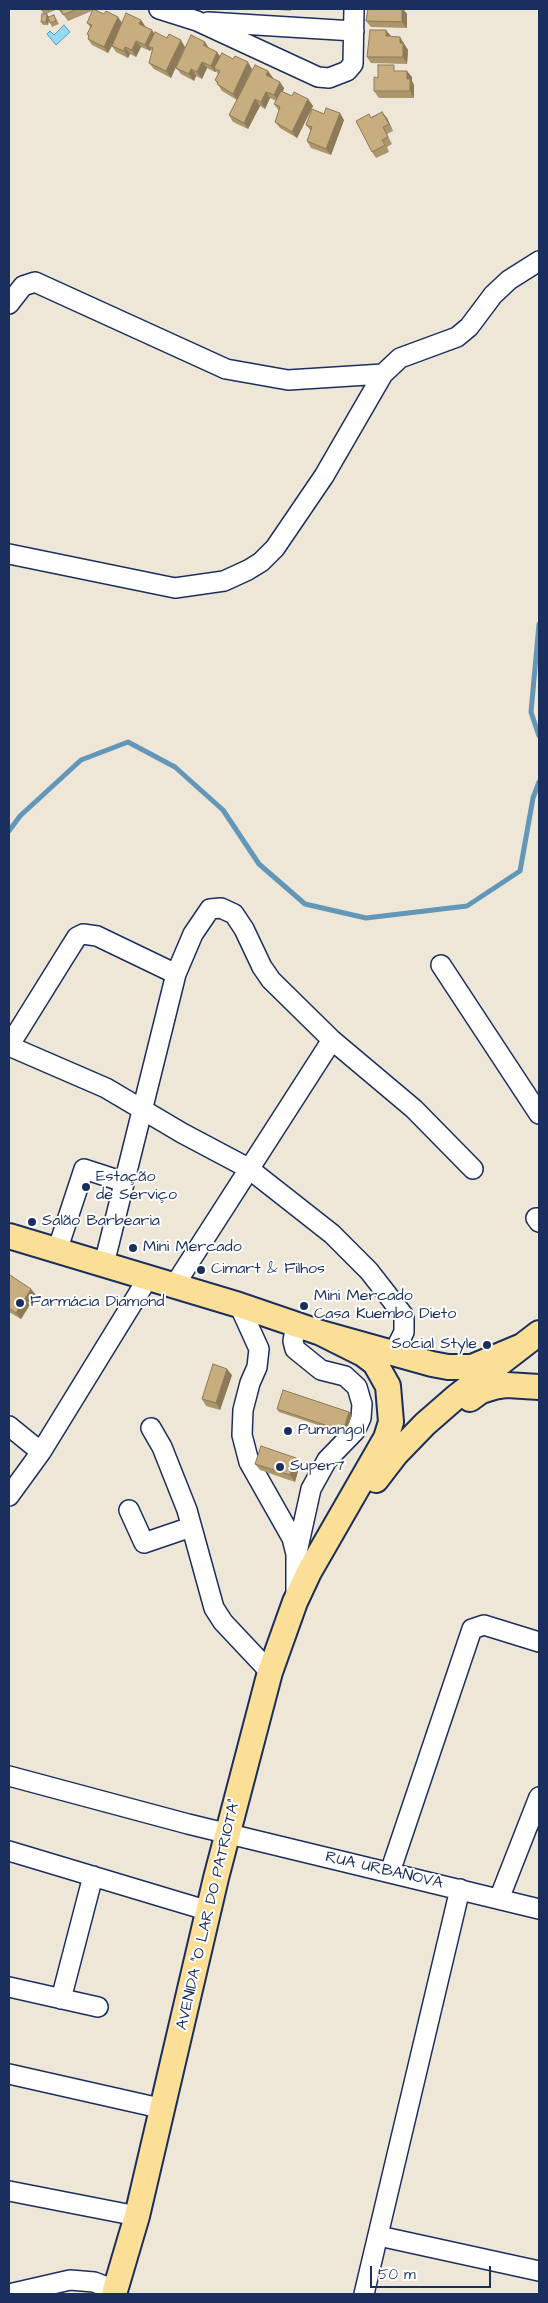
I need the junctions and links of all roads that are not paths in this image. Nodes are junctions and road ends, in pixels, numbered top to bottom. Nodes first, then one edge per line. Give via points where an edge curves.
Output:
1 (159, 9) edge
2 (354, 9) edge
3 (197, 21) junction
4 (354, 31) junction
5 (539, 261) edge
6 (9, 304) edge
7 (382, 374) junction
8 (9, 554) edge
9 (441, 965) dead end
10 (176, 974) junction
11 (332, 1040) junction
12 (9, 1046) edge
13 (142, 1109) junction
14 (539, 1114) edge
15 (248, 1168) junction
16 (473, 1169) dead end
17 (124, 1182) junction
18 (9, 1236) edge
19 (57, 1250) junction
20 (104, 1264) junction
21 (148, 1278) junction
22 (174, 1286) junction
23 (239, 1305) junction
24 (296, 1325) junction
25 (320, 1333) junction
26 (531, 1339) edge
27 (394, 1352) junction
28 (539, 1388) edge
29 (9, 1426) edge
30 (150, 1428) dead end
31 (41, 1452) junction
32 (396, 1454) junction
33 (9, 1496) edge
34 (129, 1510) dead end
35 (191, 1527) junction
36 (326, 1545) junction
37 (296, 1557) junction
38 (296, 1602) junction
39 (539, 1642) edge
40 (270, 1672) junction
41 (9, 1776) edge
42 (539, 1796) edge
43 (228, 1834) junction
44 (9, 1851) edge
45 (390, 1872) junction
46 (93, 1876) junction
47 (460, 1889) junction
48 (500, 1899) junction
49 (539, 1909) edge
50 (209, 1911) junction
51 (9, 1988) edge
52 (61, 1999) junction
53 (98, 2007) dead end
54 (9, 2074) edge
55 (164, 2109) junction
56 (9, 2192) edge
57 (137, 2216) junction
58 (379, 2236) junction
59 (539, 2271) edge
60 (115, 2292) edge
61 (9, 2294) edge
62 (364, 2294) edge

1 - 3 street
2 - 4 street
3 - 4 street
3 - 4 street via 318,78 329,78 347,71 353,64
5 - 7 street via 509,280 457,337 406,355
6 - 7 street via 23,286 35,282 226,369 288,380
7 - 8 street via 324,476 275,548 260,562 224,582 174,588
9 - 14 street
10 - 11 street via 201,920 210,909 221,908 234,914 239,921 271,980
10 - 12 street via 98,936 83,934 77,937
10 - 13 street
11 - 15 street
11 - 16 street via 414,1109
12 - 13 street via 106,1088
13 - 15 street
13 - 17 street
15 - 22 street
15 - 27 street via 332,1234 369,1271 404,1316 404,1332
17 - 19 street via 84,1169
17 - 20 street
18 - 19 main road
19 - 20 main road
20 - 21 main road
21 - 22 main road
21 - 31 street
22 - 23 main road
23 - 24 main road
23 - 37 street via 259,1350 244,1410 242,1434 249,1462 292,1538
24 - 25 main road
24 - 37 street via 295,1349 321,1370 346,1376 357,1387 362,1404 361,1418 355,1431 327,1460 311,1489
25 - 27 main road
25 - 36 main road, AVENIDA "O LAR DO PATRIOTA" via 375,1363 388,1386 392,1411 386,1438
26 - 27 main road via 472,1367 432,1364
26 - 32 main road, AVENIDA "O LAR DO PATRIOTA" via 456,1397
28 - 32 main road, AVENIDA "O LAR DO PATRIOTA" via 507,1385 480,1391
29 - 31 street
30 - 35 street via 173,1473
31 - 33 street
32 - 36 main road, AVENIDA "O LAR DO PATRIOTA"
34 - 35 street via 144,1542
35 - 40 street via 214,1608
36 - 38 main road, AVENIDA "O LAR DO PATRIOTA"
37 - 38 street
38 - 40 main road, AVENIDA "O LAR DO PATRIOTA"
39 - 45 street via 484,1625 472,1629
40 - 43 main road, AVENIDA "O LAR DO PATRIOTA"
41 - 43 street, RUA URBANOVA
42 - 48 street
43 - 45 street, RUA URBANOVA
43 - 50 main road, AVENIDA "O LAR DO PATRIOTA"
44 - 46 street
45 - 47 street, RUA URBANOVA
46 - 50 street
46 - 52 street
47 - 48 street, RUA URBANOVA
47 - 58 street
48 - 49 street, RUA URBANOVA
50 - 55 main road, AVENIDA "O LAR DO PATRIOTA"
51 - 52 street
52 - 53 street
54 - 55 street
55 - 57 main road, AVENIDA "O LAR DO PATRIOTA"
56 - 57 street
57 - 60 main road, AVENIDA "O LAR DO PATRIOTA"
58 - 59 street
58 - 62 street
60 - 61 street via 94,2282 70,2280

